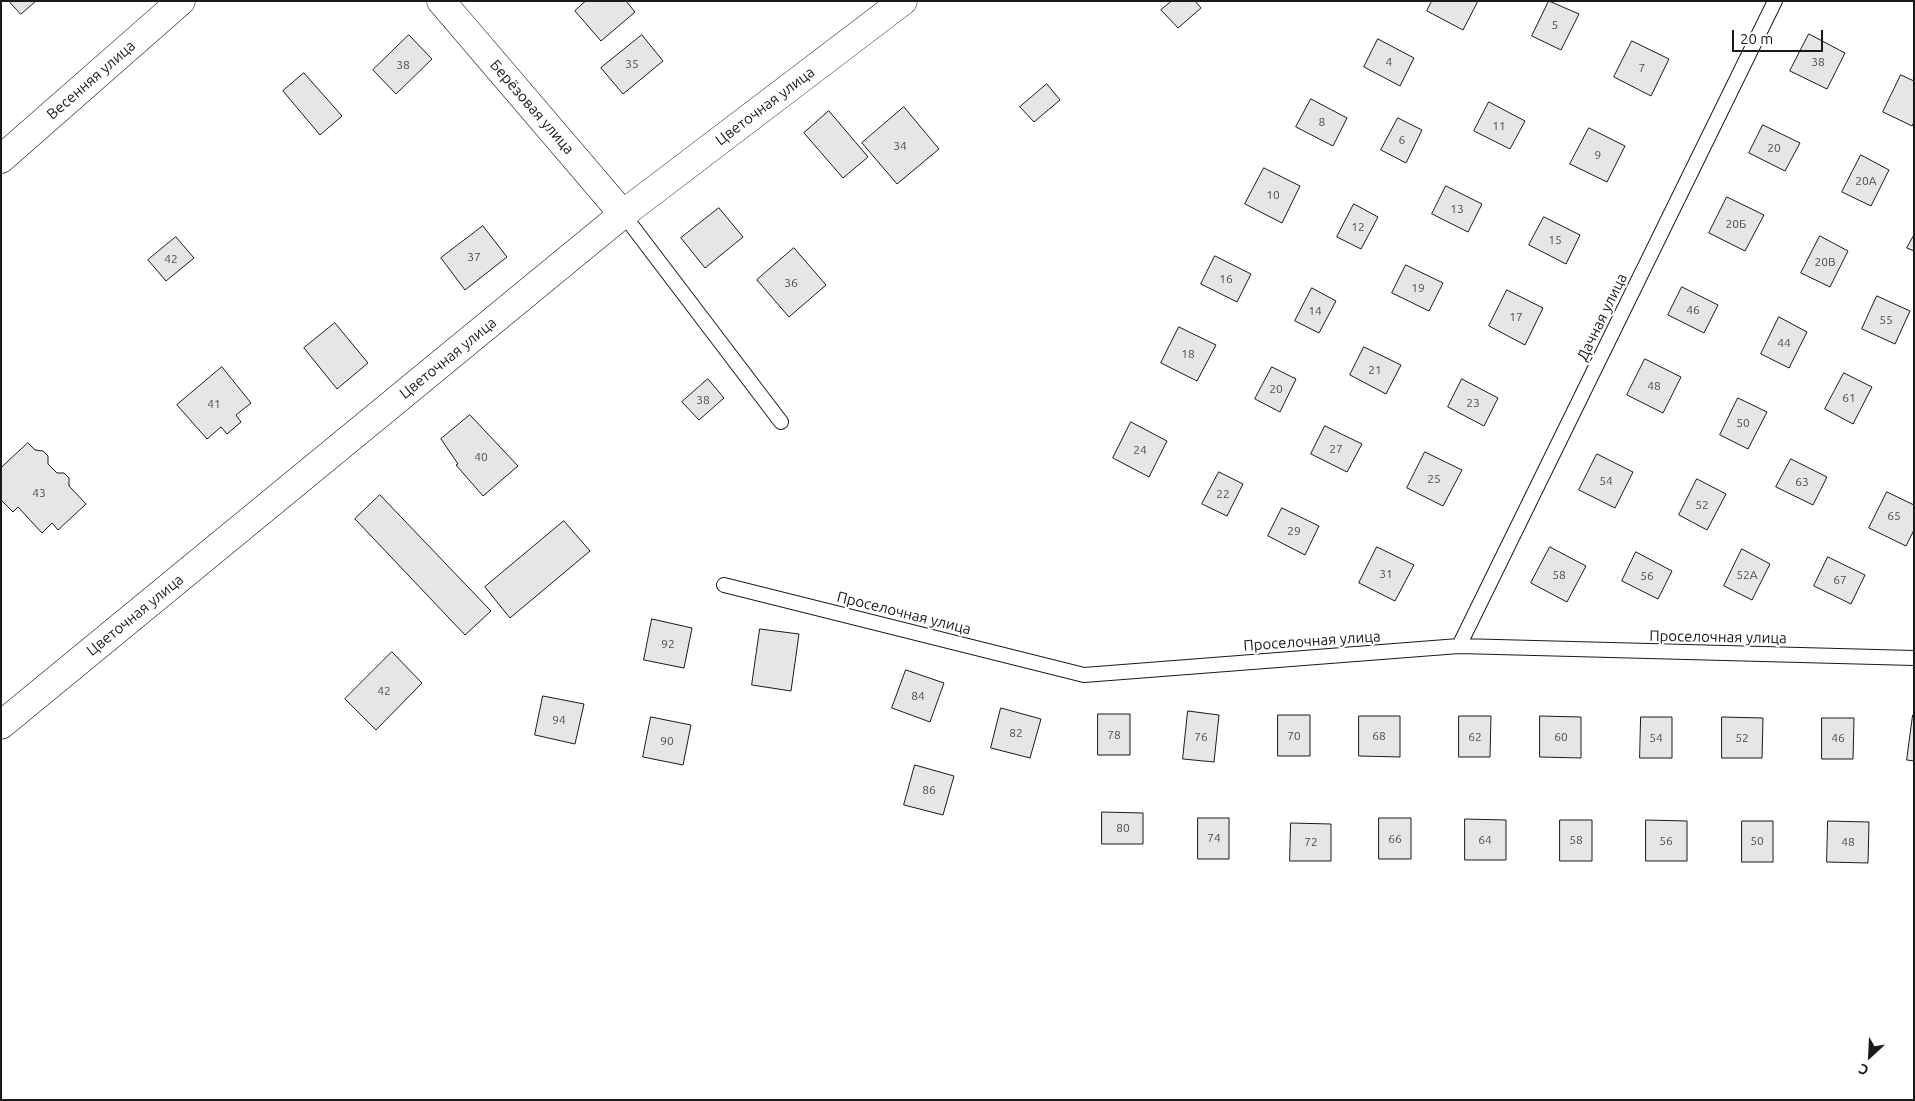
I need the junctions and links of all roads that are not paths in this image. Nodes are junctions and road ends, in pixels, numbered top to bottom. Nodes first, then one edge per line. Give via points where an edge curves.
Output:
1 (181, 1) edge
2 (441, 1) edge
3 (903, 1) edge
4 (1775, 1) edge
5 (1, 158) edge
6 (623, 214) junction
7 (781, 422) dead end
8 (724, 585) dead end
9 (1459, 646) junction
10 (1914, 658) edge
11 (1, 725) edge

1 - 5 street, Весенняя улица
2 - 6 street, Берёзовая улица
3 - 6 street, Цветочная улица
4 - 9 lane, Дачная улица
6 - 7 lane
6 - 11 street, Цветочная улица
8 - 9 lane, Проселочная улица via 1084,674
9 - 10 lane, Проселочная улица

